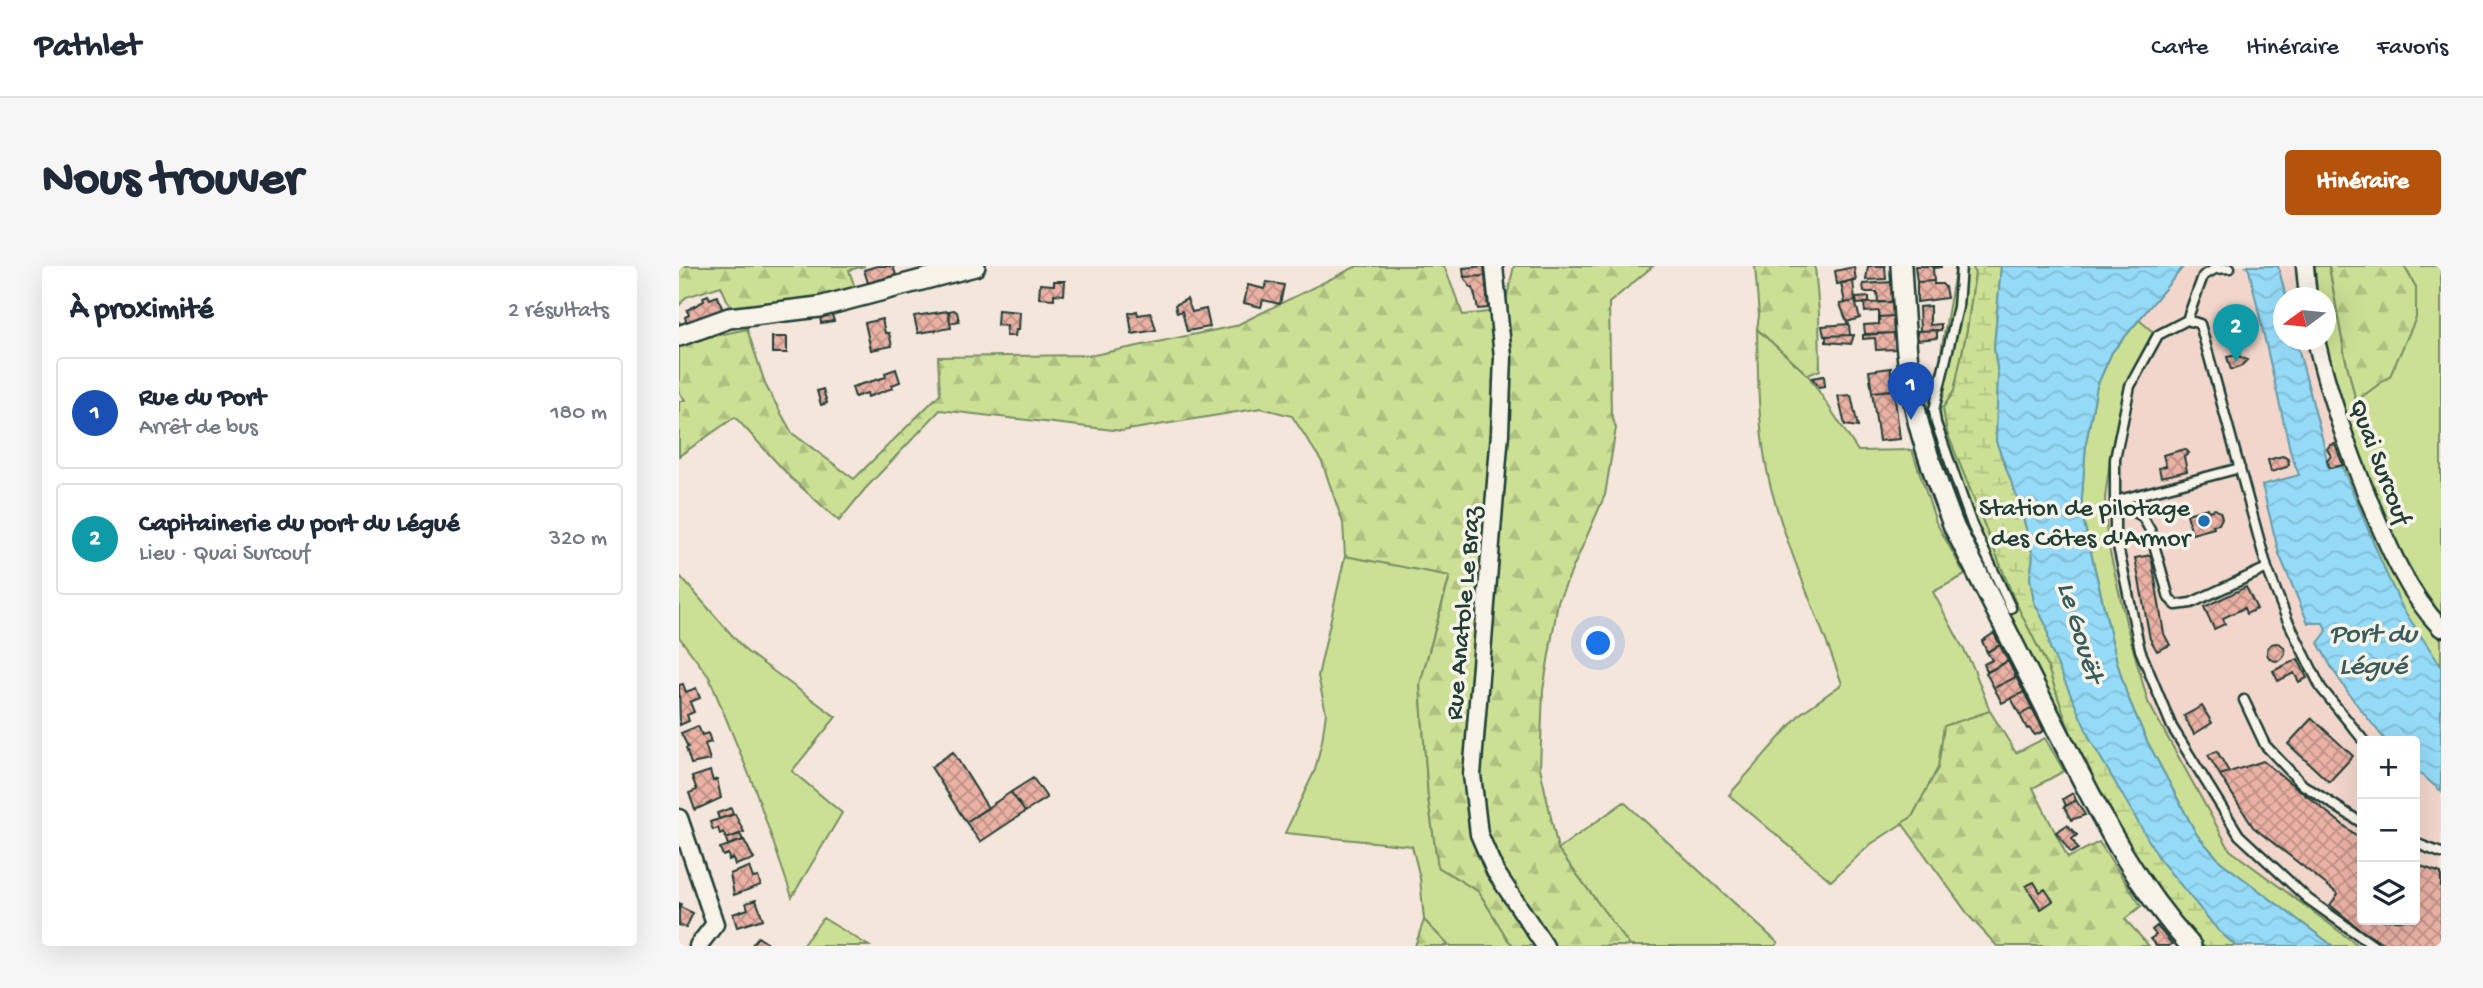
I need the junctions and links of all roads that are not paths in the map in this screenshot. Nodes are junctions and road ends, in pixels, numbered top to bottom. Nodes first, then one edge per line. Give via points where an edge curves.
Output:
1 (975, 266) edge
2 (1901, 266) edge
3 (1961, 266) edge
4 (2305, 266) edge
5 (2230, 268) edge
6 (1494, 270) edge
7 (2307, 287) edge
8 (2187, 320) junction
9 (679, 336) edge
10 (2319, 350) edge
11 (2239, 468) junction
12 (2115, 501) junction
13 (2267, 568) junction
14 (2011, 608) dead end
15 (2441, 628) edge
16 (2244, 701) dead end
17 (2360, 736) edge
18 (679, 818) edge
19 (2357, 820) edge
20 (2420, 844) edge
21 (2441, 853) edge
22 (698, 946) edge
23 (1545, 946) edge
24 (2191, 946) edge
25 (2374, 946) edge

1 - 9 street via 819,307 729,318
2 - 24 street via 1918,421 1954,527 2105,826 2137,879
3 - 14 lane via 1958,307 1934,410 1936,424 1972,525
4 - 7 street
5 - 8 lane via 2203,276
6 - 23 street, Rue Anatole Le Braz via 1503,357 1500,433 1472,775 1479,834 1506,889
8 - 11 lane via 2200,324
8 - 12 lane via 2158,335 2130,386 2115,459
10 - 15 street, Quai Surcouf via 2349,452 2386,544 2418,600
11 - 12 lane
11 - 13 lane
12 - 13 lane via 2142,516 2169,598 2176,605 2192,603
12 - 25 lane via 2115,532 2140,650 2172,727 2239,835 2308,899
13 - 17 lane via 2322,688
16 - 19 lane via 2265,745 2303,785
18 - 22 street via 715,924
20 - 21 lane

